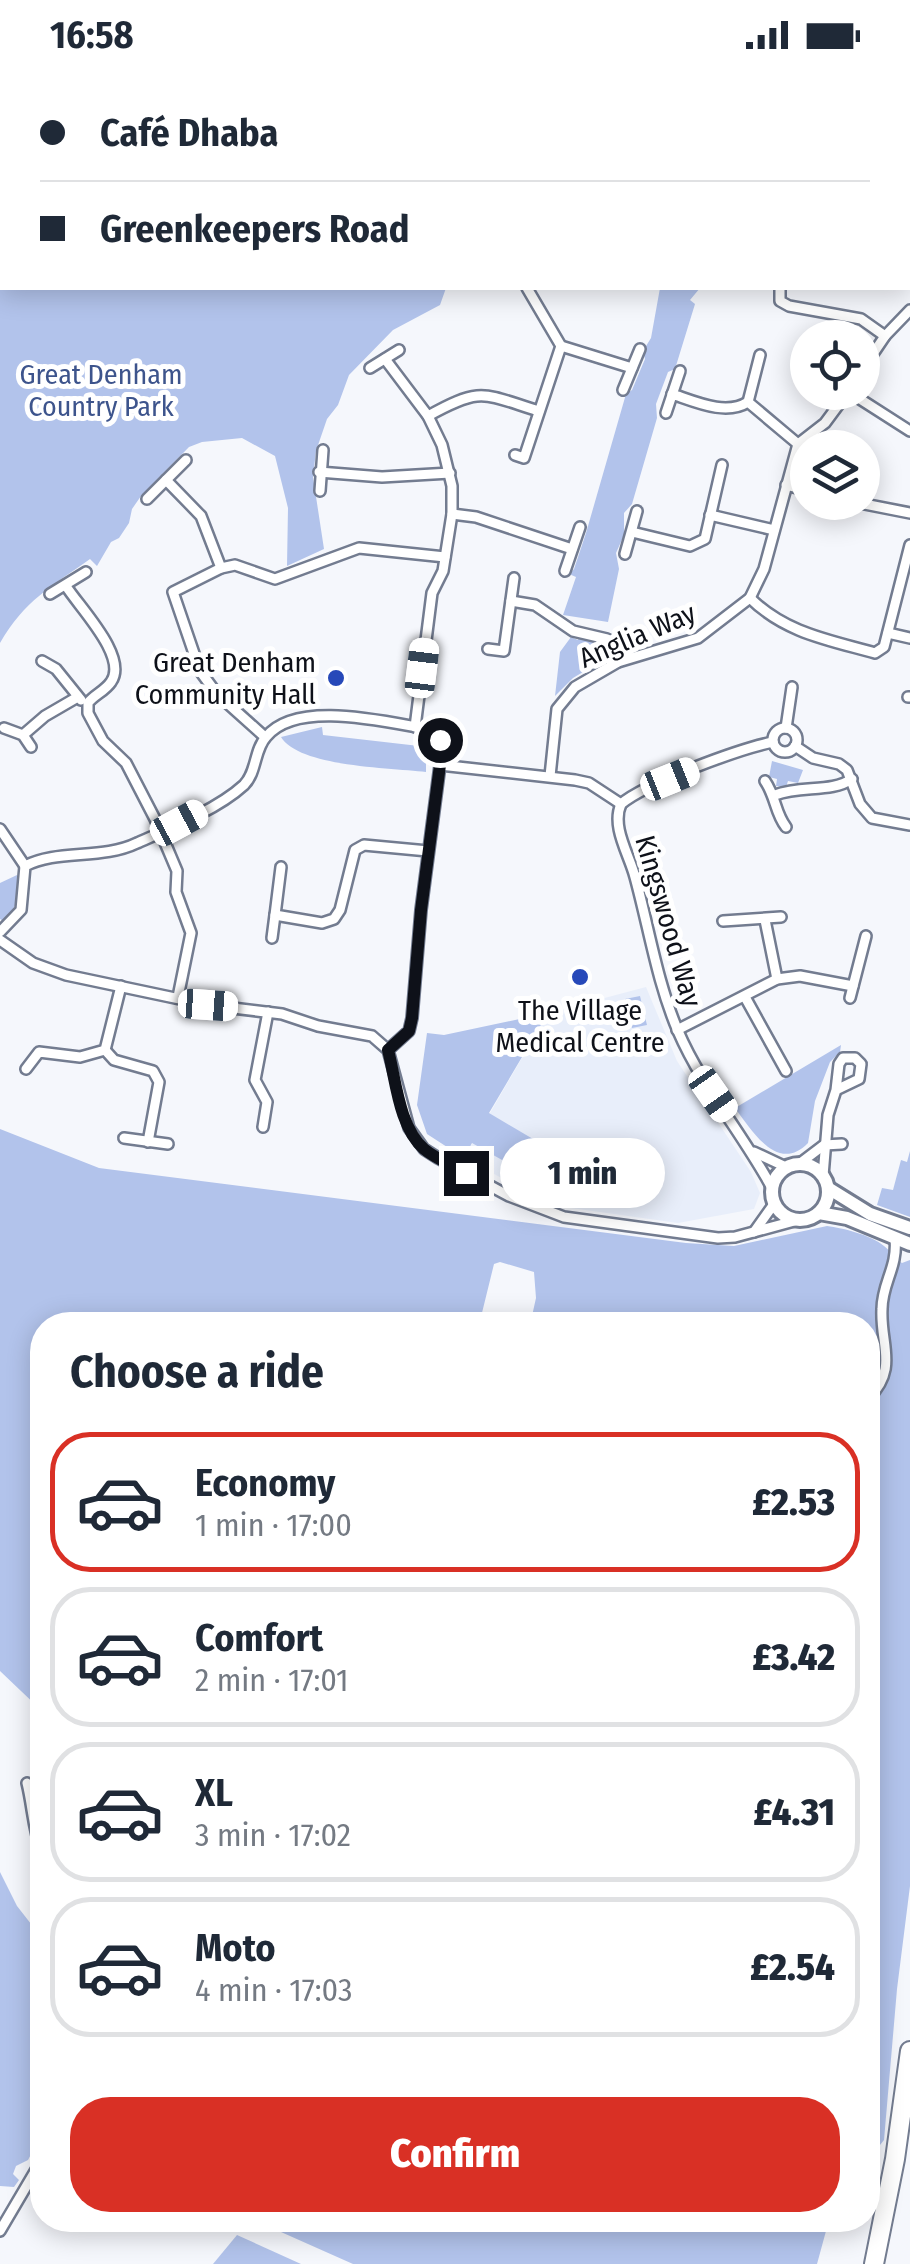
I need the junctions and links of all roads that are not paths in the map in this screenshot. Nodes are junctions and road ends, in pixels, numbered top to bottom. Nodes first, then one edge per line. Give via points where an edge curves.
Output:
1 (533, 290) edge
2 (780, 290) edge
3 (910, 310) edge
4 (885, 336) junction
5 (880, 343) edge
6 (561, 346) junction
7 (640, 349) dead end
8 (399, 350) dead end
9 (760, 355) dead end
10 (385, 359) junction
11 (370, 368) dead end
12 (632, 368) junction
13 (680, 371) dead end
14 (623, 390) dead end
15 (672, 394) junction
16 (748, 402) junction
17 (835, 410) edge
18 (877, 410) edge
19 (539, 411) junction
20 (666, 412) dead end
21 (428, 416) junction
22 (816, 430) edge
23 (910, 431) edge
24 (790, 437) edge
25 (322, 450) dead end
26 (515, 454) dead end
27 (186, 460) dead end
28 (722, 465) dead end
29 (790, 471) edge
30 (319, 472) junction
31 (450, 473) junction
32 (166, 480) junction
33 (786, 485) junction
34 (790, 486) edge
35 (320, 492) dead end
36 (148, 499) dead end
37 (880, 507) edge
38 (636, 510) dead end
39 (910, 513) edge
40 (452, 514) junction
41 (710, 516) junction
42 (580, 526) dead end
43 (774, 530) junction
44 (632, 532) junction
45 (910, 545) edge
46 (572, 549) junction
47 (625, 554) dead end
48 (445, 557) junction
49 (908, 562) edge
50 (221, 568) junction
51 (566, 571) dead end
52 (86, 572) dead end
53 (514, 578) dead end
54 (66, 586) junction
55 (50, 594) dead end
56 (750, 598) junction
57 (511, 601) junction
58 (888, 633) junction
59 (910, 638) edge
60 (488, 649) dead end
61 (42, 661) dead end
62 (618, 662) junction
63 (792, 687) dead end
64 (76, 698) junction
65 (88, 704) junction
66 (415, 726) junction
67 (4, 728) dead end
68 (786, 728) junction
69 (23, 736) junction
70 (265, 737) junction
71 (773, 742) junction
72 (795, 746) junction
73 (31, 748) dead end
74 (110, 748) junction
75 (102, 758) dead end
76 (440, 765) junction
77 (550, 776) junction
78 (852, 779) junction
79 (765, 782) dead end
80 (775, 795) junction
81 (621, 804) junction
82 (910, 825) edge
83 (786, 827) dead end
84 (0, 830) edge
85 (160, 832) junction
86 (428, 851) junction
87 (25, 866) junction
88 (280, 867) dead end
89 (275, 915) junction
90 (782, 917) dead end
91 (765, 920) junction
92 (723, 921) dead end
93 (0, 932) edge
94 (866, 936) dead end
95 (272, 938) dead end
96 (0, 940) edge
97 (778, 979) junction
98 (121, 986) junction
99 (853, 986) junction
100 (178, 997) junction
101 (745, 998) junction
102 (850, 998) dead end
103 (268, 1012) junction
104 (677, 1030) junction
105 (788, 1047) dead end
106 (863, 1048) dead end
107 (106, 1050) junction
108 (388, 1050) junction
109 (777, 1053) junction
110 (854, 1058) junction
111 (26, 1069) dead end
112 (786, 1071) dead end
113 (836, 1090) junction
114 (263, 1127) dead end
115 (124, 1138) dead end
116 (148, 1142) junction
117 (168, 1144) dead end
118 (842, 1144) dead end
119 (824, 1145) junction
120 (752, 1150) junction
121 (793, 1166) junction
122 (825, 1182) junction
123 (772, 1188) junction
124 (774, 1204) junction
125 (818, 1213) junction
126 (798, 1220) junction
127 (910, 1228) edge
128 (754, 1232) junction
129 (895, 1238) junction
130 (910, 1247) edge
131 (897, 1258) junction
132 (880, 1383) edge
133 (27, 1783) dead end
134 (30, 1795) edge
135 (910, 2051) edge
136 (30, 2180) edge
137 (0, 2231) edge
138 (874, 2264) edge

1 - 6 street
2 - 4 street via 780,301 789,306 862,319
3 - 4 street
4 - 5 street
6 - 12 street
6 - 19 street
7 - 12 street
8 - 10 street
9 - 16 street
10 - 11 street
10 - 21 street
12 - 14 street
13 - 15 street
15 - 16 street via 728,410
15 - 20 street
16 - 24 street
17 - 22 street
18 - 23 street
19 - 21 street via 478,394
19 - 26 street via 524,458
21 - 31 street
25 - 30 street
27 - 32 street
28 - 41 street
29 - 33 street
30 - 31 street via 382,478
30 - 35 street
31 - 40 street
32 - 36 street
32 - 50 street via 201,516
33 - 34 street
33 - 43 street
37 - 39 street
38 - 44 street
40 - 46 street
40 - 48 street
41 - 43 street
41 - 44 street via 699,545
42 - 46 street
43 - 56 street
44 - 47 street
45 - 49 street
46 - 51 street
48 - 50 street via 358,548 274,579 236,565
48 - 66 street via 432,593
49 - 58 street
50 - 70 street via 178,587 173,598 208,683
52 - 54 street
53 - 57 street
54 - 55 street
54 - 65 street via 116,668 110,684
56 - 58 street via 810,637 876,652
56 - 62 street, Anglia Way via 698,638
57 - 60 street via 504,651
57 - 62 street via 535,605 574,631 607,639
58 - 59 street
61 - 64 street via 63,676
62 - 77 street, Anglia Way via 560,702
63 - 68 street
64 - 65 street
64 - 69 street
65 - 74 street
66 - 70 street via 322,715 286,723
66 - 76 street via 440,740
67 - 69 street
68 - 71 street
68 - 72 street via 796,735
69 - 73 street
70 - 85 street via 247,782
71 - 72 street via 785,752
71 - 81 street
72 - 78 street via 839,764
74 - 75 street
74 - 85 street via 126,763
76 - 77 street
76 - 86 street
77 - 81 street via 589,783
78 - 80 street
78 - 82 street via 872,818
79 - 80 street
80 - 83 street
81 - 104 street, Kingswood Way via 616,821
84 - 87 street
85 - 87 street via 103,854
85 - 100 street via 176,871 178,904 191,926
86 - 89 street via 364,845 355,850 334,919
86 - 108 street via 412,1018 409,1031
87 - 93 street via 21,910
88 - 89 street
89 - 95 street
90 - 91 street
91 - 92 street
91 - 97 street
94 - 99 street
96 - 98 street via 47,969
97 - 99 street via 800,976
97 - 101 street
98 - 100 street
98 - 107 street
99 - 102 street
100 - 103 street
101 - 104 street
101 - 109 street
103 - 108 street via 372,1036
103 - 114 street via 255,1080 267,1102
104 - 120 street, Kingswood Way
105 - 109 street
106 - 110 street
107 - 111 street via 80,1057 38,1052
107 - 116 street via 114,1060 154,1071 159,1082
108 - 128 street via 415,1139 508,1196 590,1223 718,1238
109 - 112 street
110 - 113 street via 838,1064
110 - 113 street via 861,1064 859,1078
113 - 119 street
115 - 116 street
116 - 117 street
118 - 119 street
119 - 121 street
119 - 122 street
120 - 121 street, Kingswood Way
120 - 123 street, Kingswood Way
121 - 122 street via 809,1165
121 - 123 street via 780,1172
122 - 125 street
122 - 127 street via 870,1214
123 - 124 street
124 - 126 street
124 - 128 street
125 - 126 street
125 - 129 street
126 - 128 street
129 - 130 street
129 - 131 street
130 - 131 street
131 - 132 street via 882,1308 888,1361
133 - 134 street
135 - 138 highway
136 - 137 street

